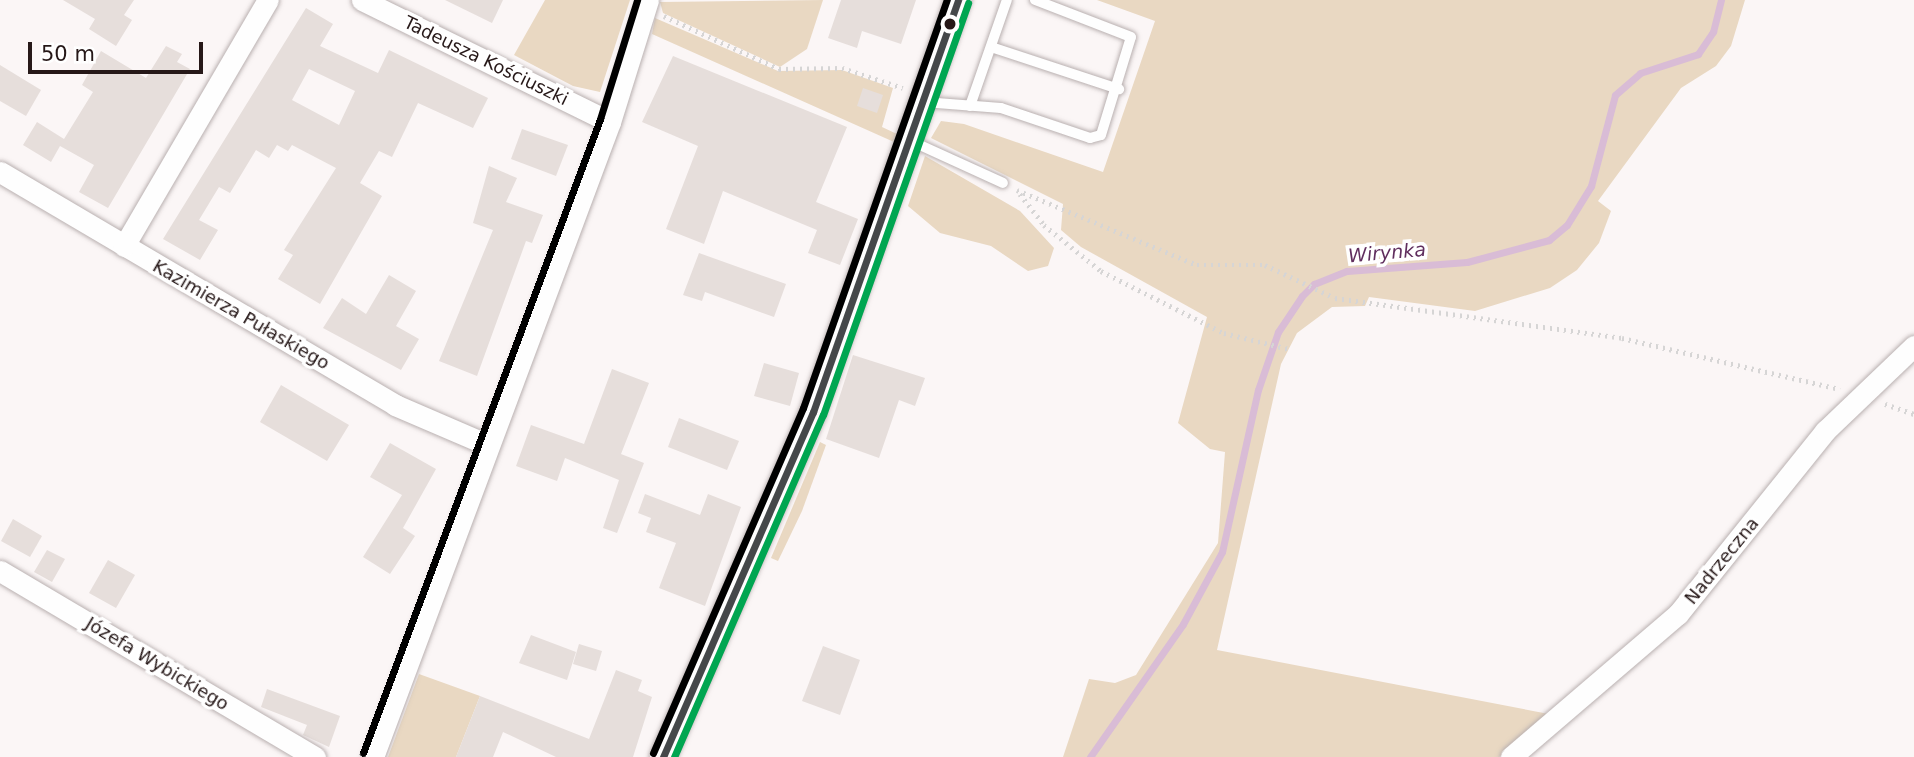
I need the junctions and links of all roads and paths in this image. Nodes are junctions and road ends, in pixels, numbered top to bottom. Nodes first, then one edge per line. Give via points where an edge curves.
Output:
1 (268, 0) edge
2 (362, 0) edge
3 (958, 0) edge
4 (1007, 0) edge
5 (1035, 0) edge
6 (652, 5) edge
7 (991, 47) junction
8 (1119, 89) junction
9 (916, 101) junction
10 (970, 106) junction
11 (610, 122) junction
12 (911, 141) junction
13 (0, 172) edge
14 (1003, 183) joint
15 (1018, 191) junction
16 (124, 246) junction
17 (1914, 346) edge
18 (1289, 349) dead end
19 (1861, 393) junction
20 (488, 445) junction
21 (0, 571) edge
22 (315, 757) edge
23 (373, 757) edge
24 (663, 757) edge
25 (1511, 757) edge

1 - 16 street
2 - 11 street, Tadeusza Kościuszki
3 - 9 street
4 - 7 lane
5 - 8 lane via 1128,33 1132,48
6 - 9 path via 779,69 842,68 910,91
6 - 11 street
7 - 8 lane
7 - 10 lane
8 - 10 lane via 1096,137 1001,108
9 - 10 lane
9 - 12 street
11 - 20 street
12 - 14 lane
12 - 24 street via 798,450
13 - 16 street, Kazimierza Pułaskiego
14 - 15 path
15 - 18 path via 1044,225 1101,271 1261,345
15 - 19 path via 1170,258 1216,267 1265,265 1319,293 1644,342
16 - 20 street, Kazimierza Pułaskiego via 403,409
17 - 19 street, Nadrzeczna
19 - 25 street, Nadrzeczna via 1678,614
20 - 23 street
21 - 22 street, Józefa Wybickiego

